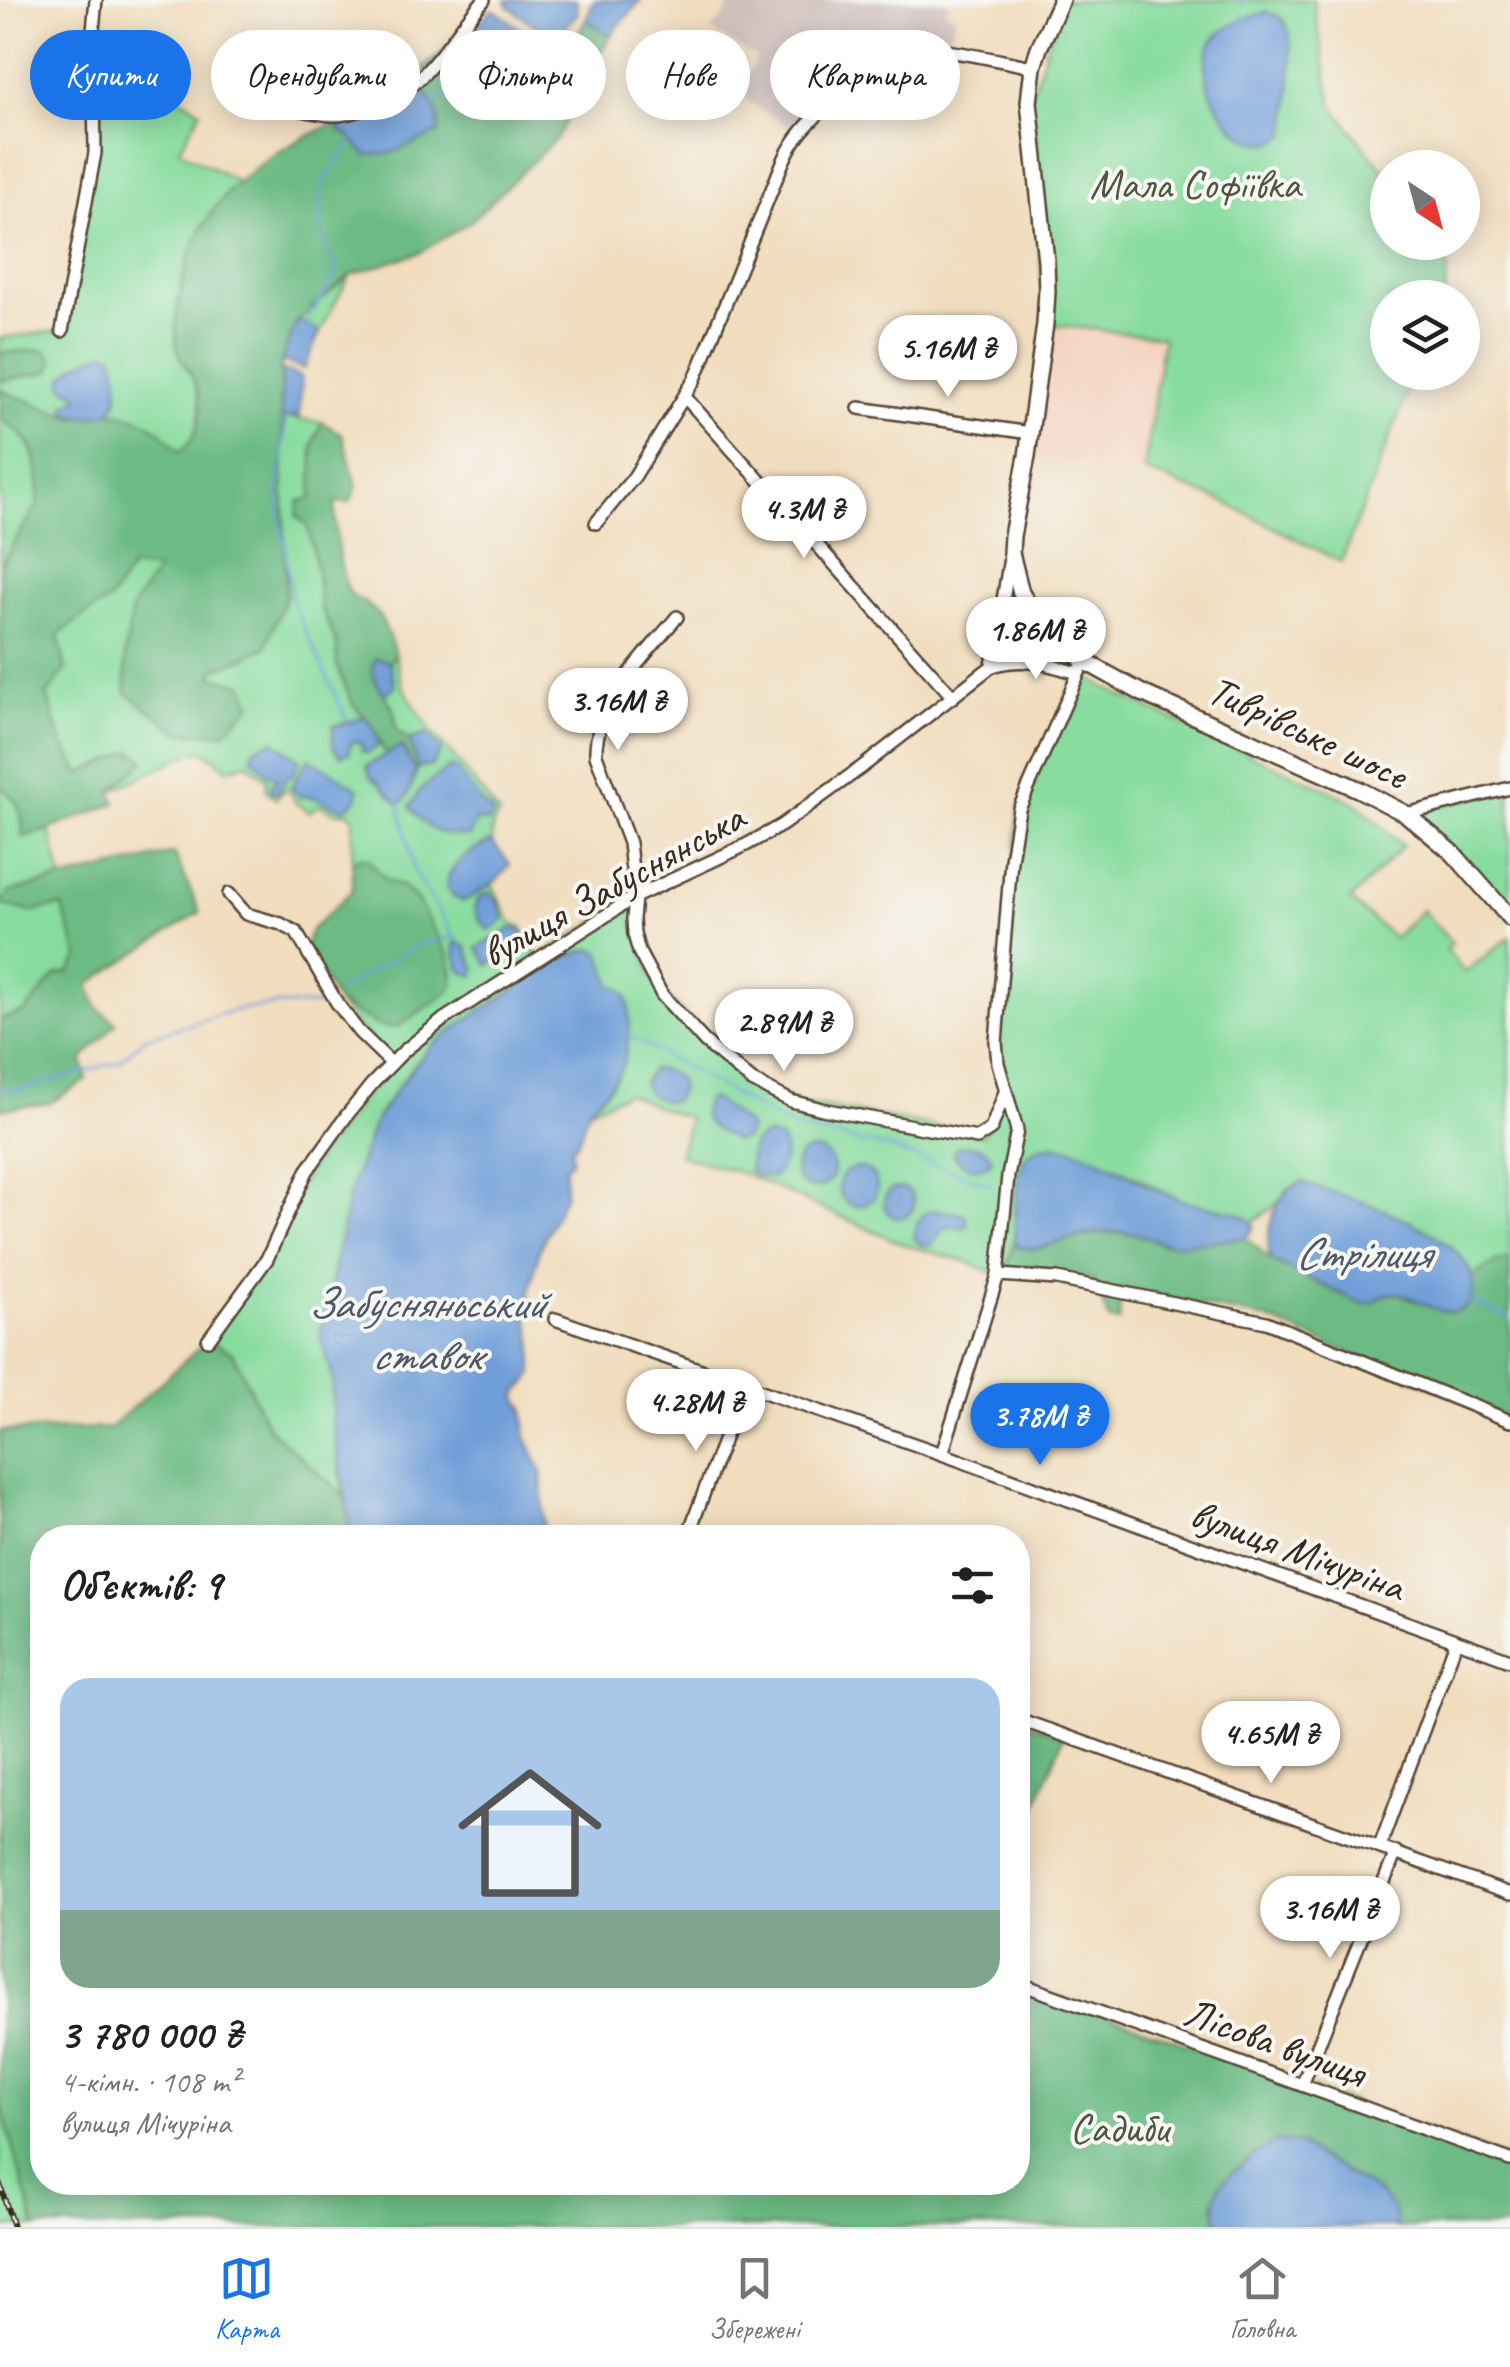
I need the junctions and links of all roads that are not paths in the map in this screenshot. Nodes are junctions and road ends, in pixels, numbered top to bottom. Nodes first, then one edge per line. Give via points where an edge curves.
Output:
1 (96, 0) edge
2 (484, 0) edge
3 (1060, 0) edge
4 (1033, 67) junction
5 (420, 80) edge
6 (62, 331) dead end
7 (685, 396) junction
8 (860, 408) dead end
9 (1030, 433) junction
10 (596, 522) dead end
11 (1010, 552) junction
12 (677, 617) dead end
13 (992, 666) junction
14 (1081, 667) junction
15 (953, 698) junction
16 (1510, 788) edge
17 (1406, 814) junction
18 (229, 894) dead end
19 (636, 897) junction
20 (1510, 918) edge
21 (391, 1063) junction
22 (1005, 1092) junction
23 (998, 1275) junction
24 (555, 1319) dead end
25 (208, 1340) dead end
26 (744, 1385) junction
27 (1510, 1421) edge
28 (942, 1454) junction
29 (693, 1525) edge
30 (1456, 1642) junction
31 (1510, 1660) edge
32 (1030, 1723) edge
33 (1380, 1846) junction
34 (1396, 1852) junction
35 (1510, 1894) edge
36 (1030, 1988) edge
37 (1302, 2085) junction
38 (1510, 2160) edge

1 - 6 street via 96,146
2 - 5 street
3 - 4 main road, Тиврівське шосе
4 - 7 street via 904,49 864,69 791,144
4 - 9 main road, Тиврівське шосе via 1029,116 1047,291
7 - 10 street via 634,477
7 - 15 street
8 - 9 street
9 - 11 main road, Тиврівське шосе
11 - 13 street
11 - 14 main road, Тиврівське шосе via 1030,610
12 - 19 street via 618,692 597,732 596,755 629,844
13 - 14 street via 1027,660
13 - 15 street, вулиця Забуснянська
14 - 17 main road, Тиврівське шосе
14 - 22 street via 1024,794 1013,841 996,1042
15 - 19 street, вулиця Забуснянська via 782,824
16 - 17 street
17 - 20 main road, Тиврівське шосе via 1453,853
18 - 21 street via 246,914 296,932 358,1032
19 - 21 street, вулиця Забуснянська via 444,1019
19 - 22 street via 636,944 662,996 720,1056 772,1092 807,1106 969,1138 991,1129
21 - 25 street, вулиця Забуснянська via 307,1170 267,1259
22 - 23 street via 1017,1130
23 - 27 street via 1057,1278 1266,1322
23 - 28 street
24 - 26 street, вулиця Мічуріна
26 - 28 street, вулиця Мічуріна
26 - 29 street
28 - 30 street, вулиця Мічуріна
30 - 31 street, вулиця Мічуріна
30 - 33 street
32 - 33 street
33 - 34 street
34 - 35 street
34 - 37 street
36 - 37 street, Лісова вулиця
37 - 38 street, Лісова вулиця

